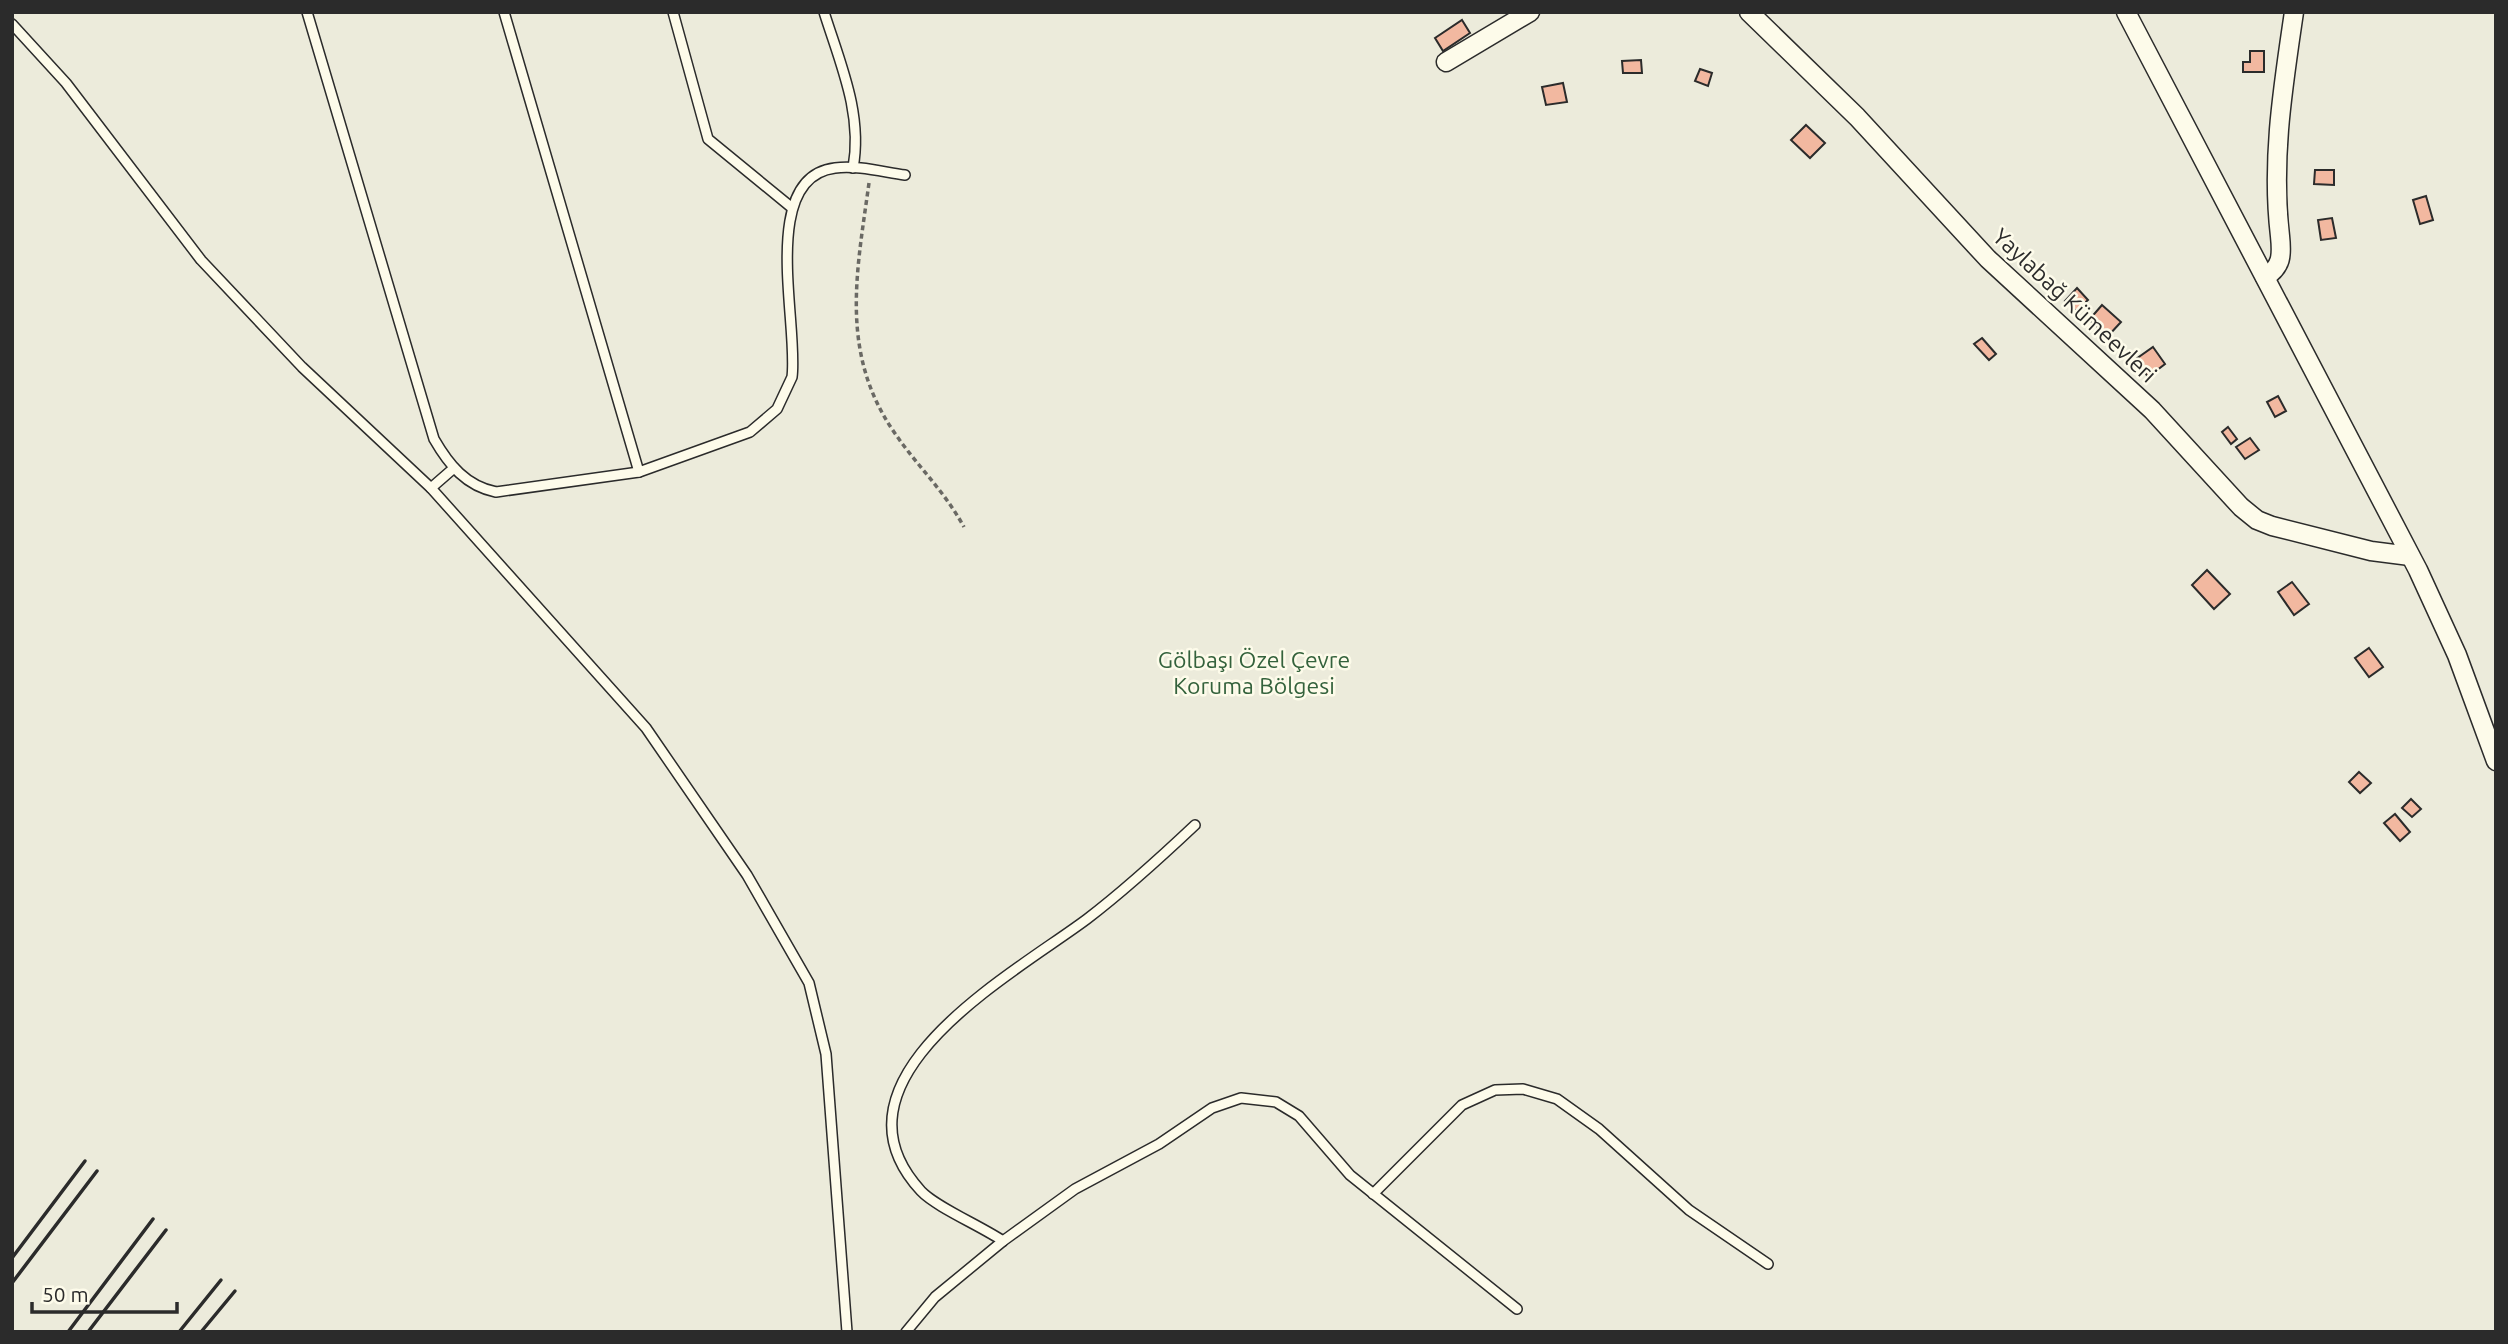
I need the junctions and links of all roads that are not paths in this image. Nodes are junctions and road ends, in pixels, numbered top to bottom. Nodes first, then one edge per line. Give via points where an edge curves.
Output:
1 (307, 12) edge
2 (504, 12) edge
3 (673, 12) edge
4 (824, 12) edge
5 (1530, 12) edge
6 (1749, 12) edge
7 (2126, 12) edge
8 (2294, 12) edge
9 (12, 24) edge
10 (1446, 62) dead end
11 (853, 168) junction
12 (905, 175) dead end
13 (791, 207) junction
14 (2264, 277) junction
15 (454, 468) junction
16 (639, 472) junction
17 (431, 488) junction
18 (2410, 555) junction
19 (2496, 761) edge
20 (1195, 825) dead end
21 (1373, 1194) junction
22 (1003, 1241) junction
23 (1768, 1264) dead end
24 (1517, 1309) dead end
25 (847, 1332) edge
26 (906, 1332) edge

1 - 15 lane via 434,439
2 - 16 lane
3 - 13 lane via 708,139
4 - 11 lane via 855,116
5 - 10 street
6 - 18 street, Yaylabağ Kümeevleri via 1857,117 1988,259 2152,410 2241,507 2272,526 2371,551
7 - 14 street
8 - 14 street via 2276,159 2282,251 2278,266
9 - 17 lane via 66,83 201,260 302,367
11 - 12 lane
11 - 13 lane via 833,168 811,178
13 - 16 lane via 787,230 794,365 784,400 769,419 750,432
14 - 18 street
15 - 16 lane via 475,485 496,492
15 - 17 lane
17 - 25 lane via 646,728 747,875 809,983 826,1054
18 - 19 street via 2458,655
20 - 22 lane via 1087,919 957,1013 922,1053 895,1098 895,1140 920,1190
21 - 22 lane via 1350,1175 1299,1115 1276,1102 1241,1098 1212,1108 1159,1144 1075,1189
21 - 23 lane via 1462,1105 1495,1090 1523,1089 1557,1099 1600,1129 1689,1210
21 - 24 lane
22 - 26 lane via 934,1297

